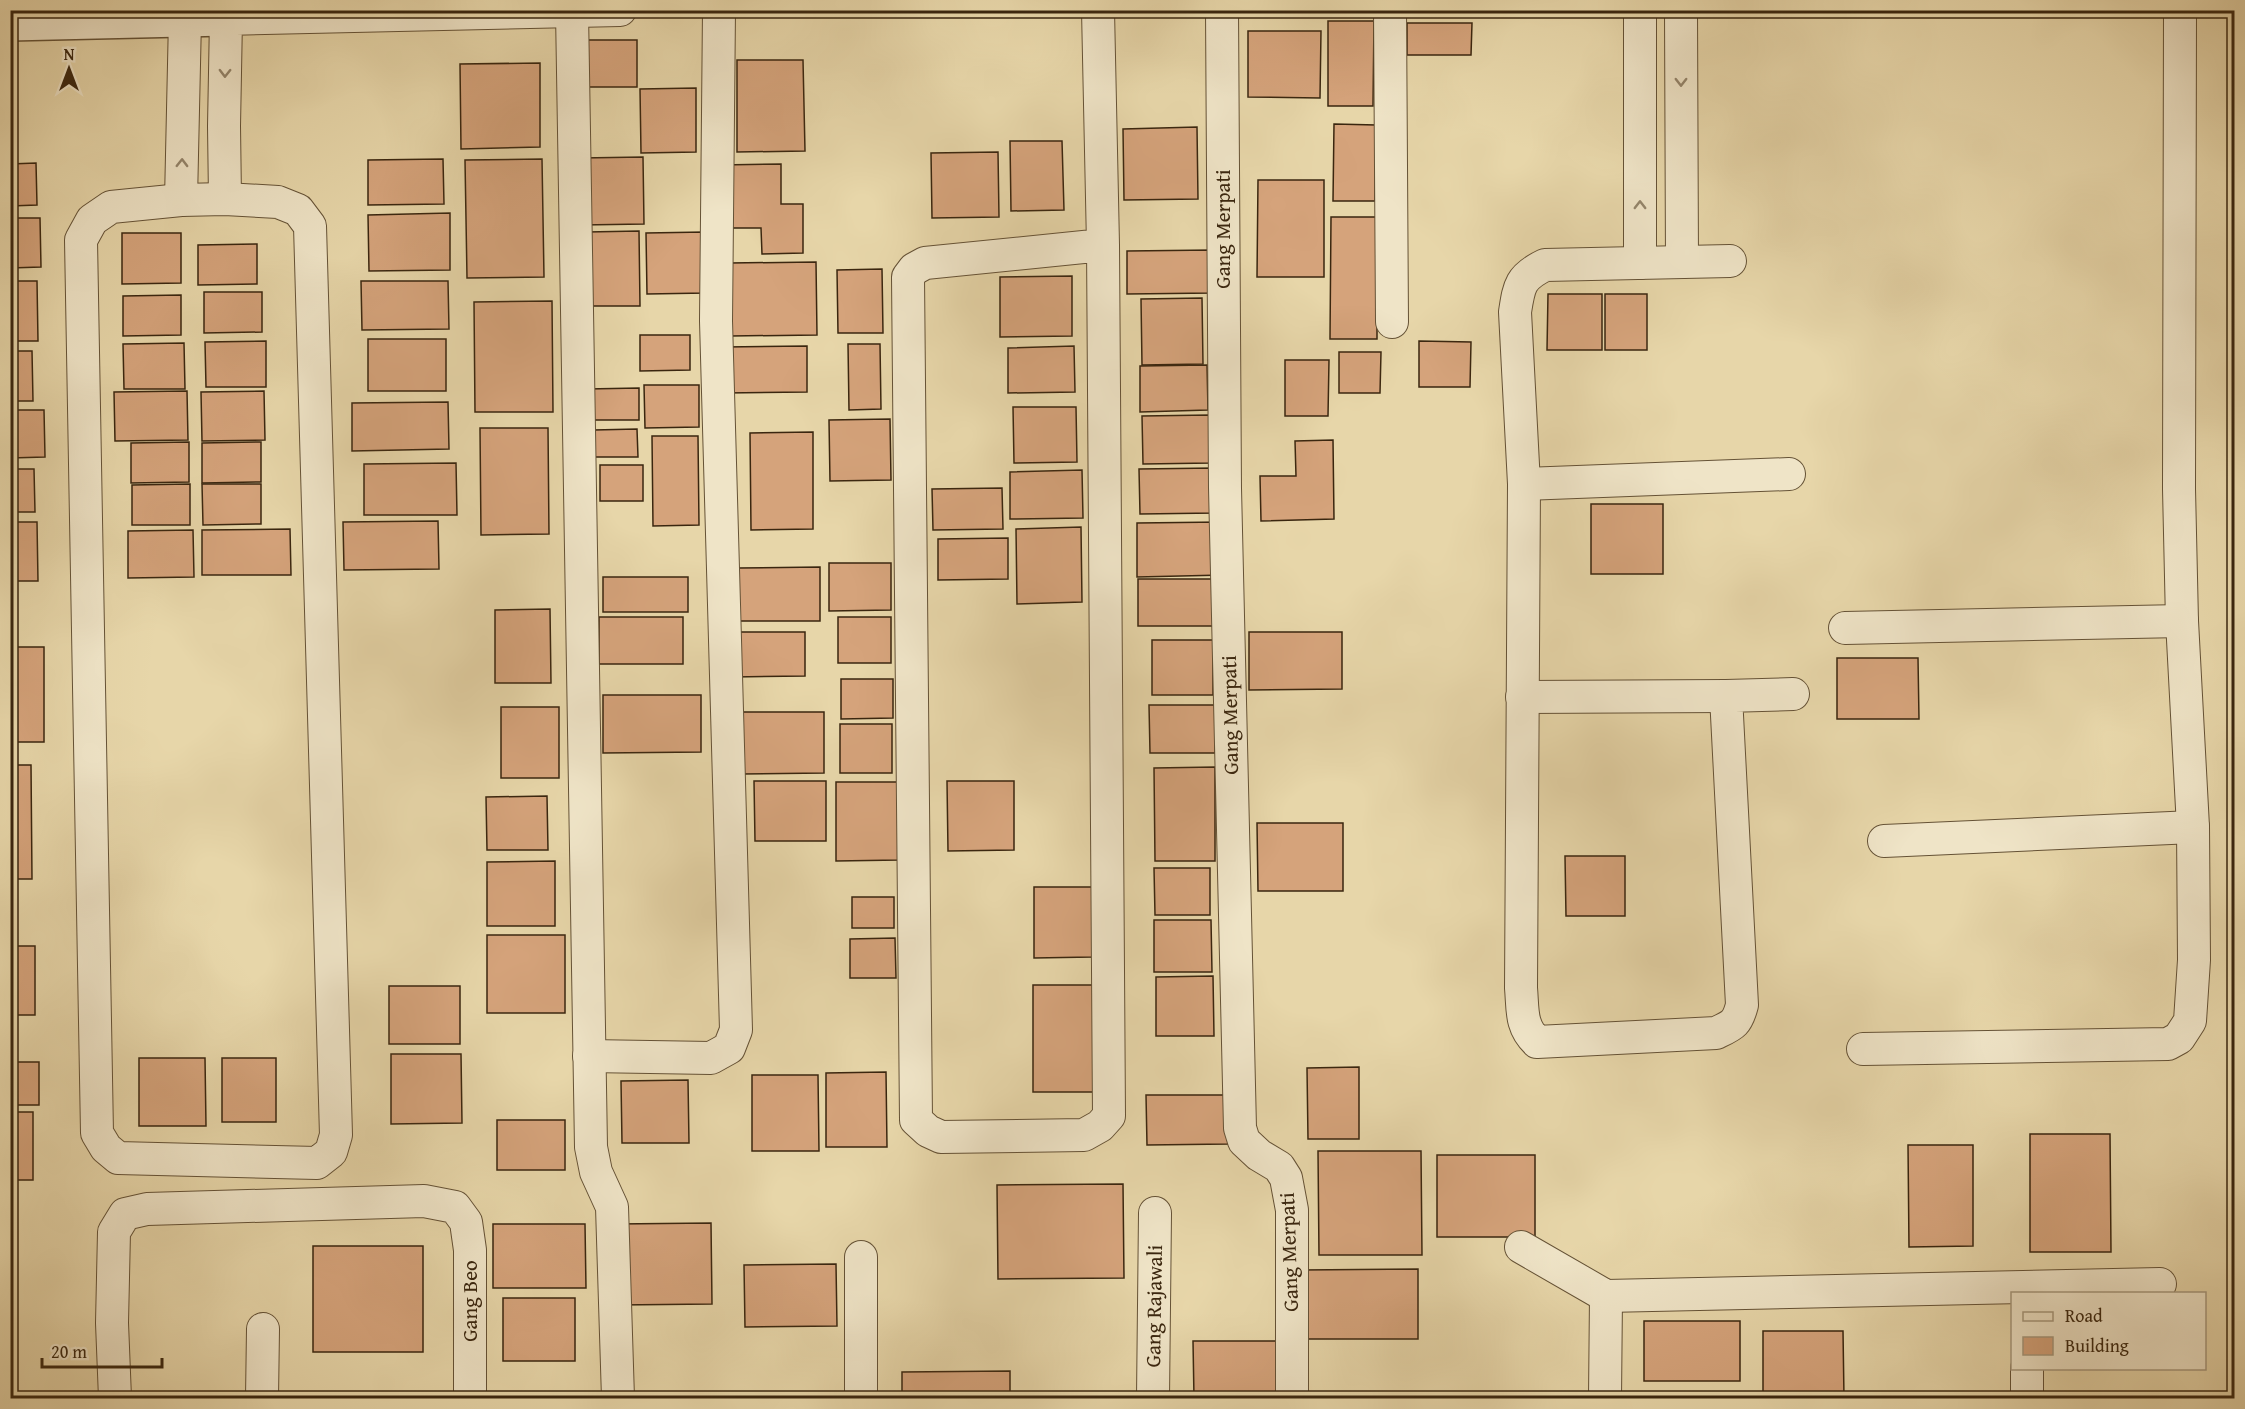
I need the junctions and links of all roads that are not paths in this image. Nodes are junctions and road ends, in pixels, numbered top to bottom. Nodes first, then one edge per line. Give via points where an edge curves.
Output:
1 (620, 10) edge
2 (719, 10) edge
3 (1098, 10) edge
4 (1222, 10) edge
5 (1390, 10) edge
6 (1640, 10) edge
7 (1681, 10) edge
8 (2180, 10) edge
9 (467, 12) edge
10 (572, 12) junction
11 (185, 15) edge
12 (226, 15) edge
13 (10, 24) edge
14 (225, 199) junction
15 (181, 200) junction
16 (1103, 245) junction
17 (1730, 261) dead end
18 (1682, 262) junction
19 (1640, 263) junction
20 (1392, 322) dead end
21 (1789, 474) dead end
22 (1524, 484) junction
23 (2182, 621) junction
24 (1845, 628) dead end
25 (1793, 694) dead end
26 (1726, 696) junction
27 (1522, 697) junction
28 (2193, 827) junction
29 (1884, 841) dead end
30 (1863, 1049) dead end
31 (589, 1056) junction
32 (1155, 1213) dead end
33 (1521, 1247) dead end
34 (861, 1257) dead end
35 (2160, 1284) dead end
36 (2026, 1290) edge
37 (1606, 1296) junction
38 (263, 1329) dead end
39 (2027, 1370) edge
40 (115, 1398) edge
41 (262, 1398) edge
42 (470, 1398) edge
43 (618, 1398) edge
44 (861, 1398) edge
45 (1153, 1398) edge
46 (1292, 1398) edge
47 (1605, 1398) edge
48 (2027, 1398) edge

1 - 10 street
2 - 31 street via 716,321 736,1030 729,1048 711,1058
3 - 16 street
4 - 46 street, Gang Merpati via 1225,488 1240,1128 1244,1141 1279,1167 1286,1178 1292,1210
5 - 20 street
19 -> 6 street
7 -> 18 street
8 - 23 street
9 - 10 street
9 - 12 street
10 - 31 street
11 - 12 street
11 - 13 street
15 -> 11 street
12 -> 14 street
14 - 15 street
14 - 15 street via 278,202 298,210 310,226 336,1135 331,1152 317,1163 118,1158 97,1133 81,240 92,220 111,207
16 - 16 street via 1109,1116 1084,1135 941,1137 916,1120 908,277 925,263
17 - 18 street
18 - 19 street
19 - 22 street via 1545,265 1530,272 1519,285 1515,312
21 - 22 street
22 - 27 street
23 - 24 street
23 - 28 street
25 - 26 street
26 - 27 street
26 - 27 street via 1742,1005 1738,1019 1716,1032 1537,1042 1527,1032 1521,988
28 - 29 street
28 - 30 street via 2194,960 2190,1021 2179,1038 2169,1044
31 - 43 street via 591,1147 596,1172 612,1207
32 - 45 street, Gang Rajawali
33 - 37 street
34 - 44 street
35 - 36 street
36 - 37 street
37 - 47 street
38 - 41 street
39 - 48 street
40 - 42 street, Gang Beo via 114,1232 125,1214 147,1209 424,1201 455,1207 466,1222 470,1250

